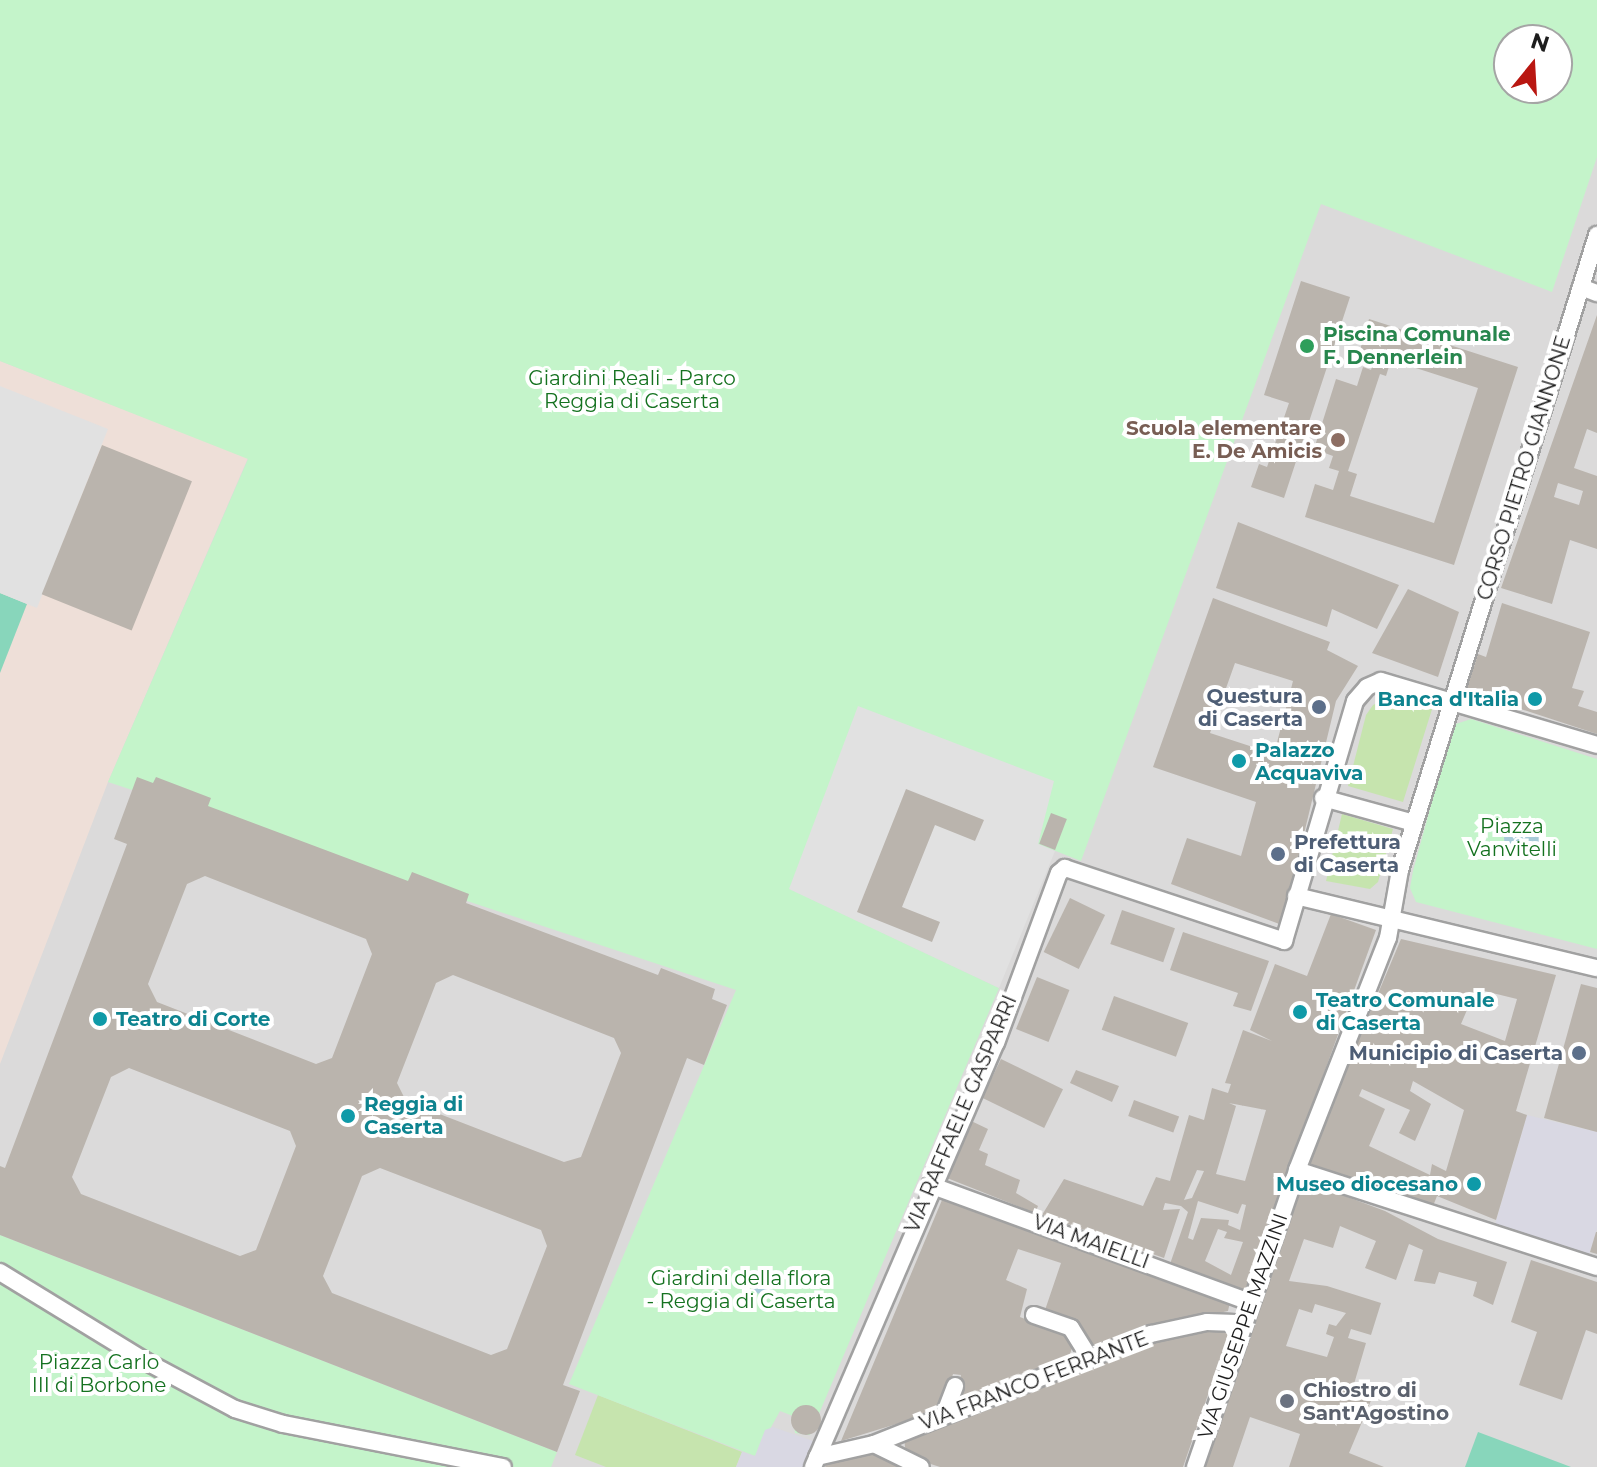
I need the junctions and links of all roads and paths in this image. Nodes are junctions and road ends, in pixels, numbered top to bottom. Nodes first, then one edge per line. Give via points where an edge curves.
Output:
1 (1597, 235) edge
2 (1589, 290) edge
3 (1451, 702) junction
4 (1597, 745) edge
5 (1323, 798) junction
6 (1414, 823) junction
7 (1296, 896) junction
8 (1398, 917) junction
9 (1597, 968) edge
10 (1297, 1170) junction
11 (930, 1185) junction
12 (1597, 1267) edge
13 (0, 1272) edge
14 (1250, 1302) junction
15 (1034, 1315) dead end
16 (1243, 1323) junction
17 (1088, 1355) junction
18 (955, 1386) dead end
19 (944, 1415) junction
20 (874, 1444) junction
21 (818, 1455) edge
22 (503, 1467) edge
23 (921, 1467) edge
24 (1195, 1467) edge

1 - 2 street, CORSO PIETRO GIANNONE
2 - 3 street, CORSO PIETRO GIANNONE
3 - 4 street
3 - 5 street via 1381,681 1367,687 1355,701
3 - 6 street, CORSO PIETRO GIANNONE
5 - 6 street
5 - 7 street
6 - 8 street, VIA GIUSEPPE MAZZINI
7 - 8 street
7 - 11 street, VIA RAFFAELE GASPARRI via 1284,941 1065,868 1052,884 996,1043
8 - 9 street
8 - 10 street, VIA GIUSEPPE MAZZINI
10 - 12 street
10 - 14 street, VIA GIUSEPPE MAZZINI
11 - 14 street, VIA MAIELLI
11 - 21 street, VIA RAFFAELE GASPARRI
13 - 22 street via 205,1396 283,1424
14 - 16 street, VIA GIUSEPPE MAZZINI
15 - 17 street via 1071,1328
16 - 17 street, VIA FRANCO FERRANTE via 1184,1325
16 - 24 street, VIA GIUSEPPE MAZZINI
17 - 19 street, VIA FRANCO FERRANTE
18 - 19 street
19 - 20 street, VIA FRANCO FERRANTE
20 - 21 street, VIA FRANCO FERRANTE
20 - 23 street

